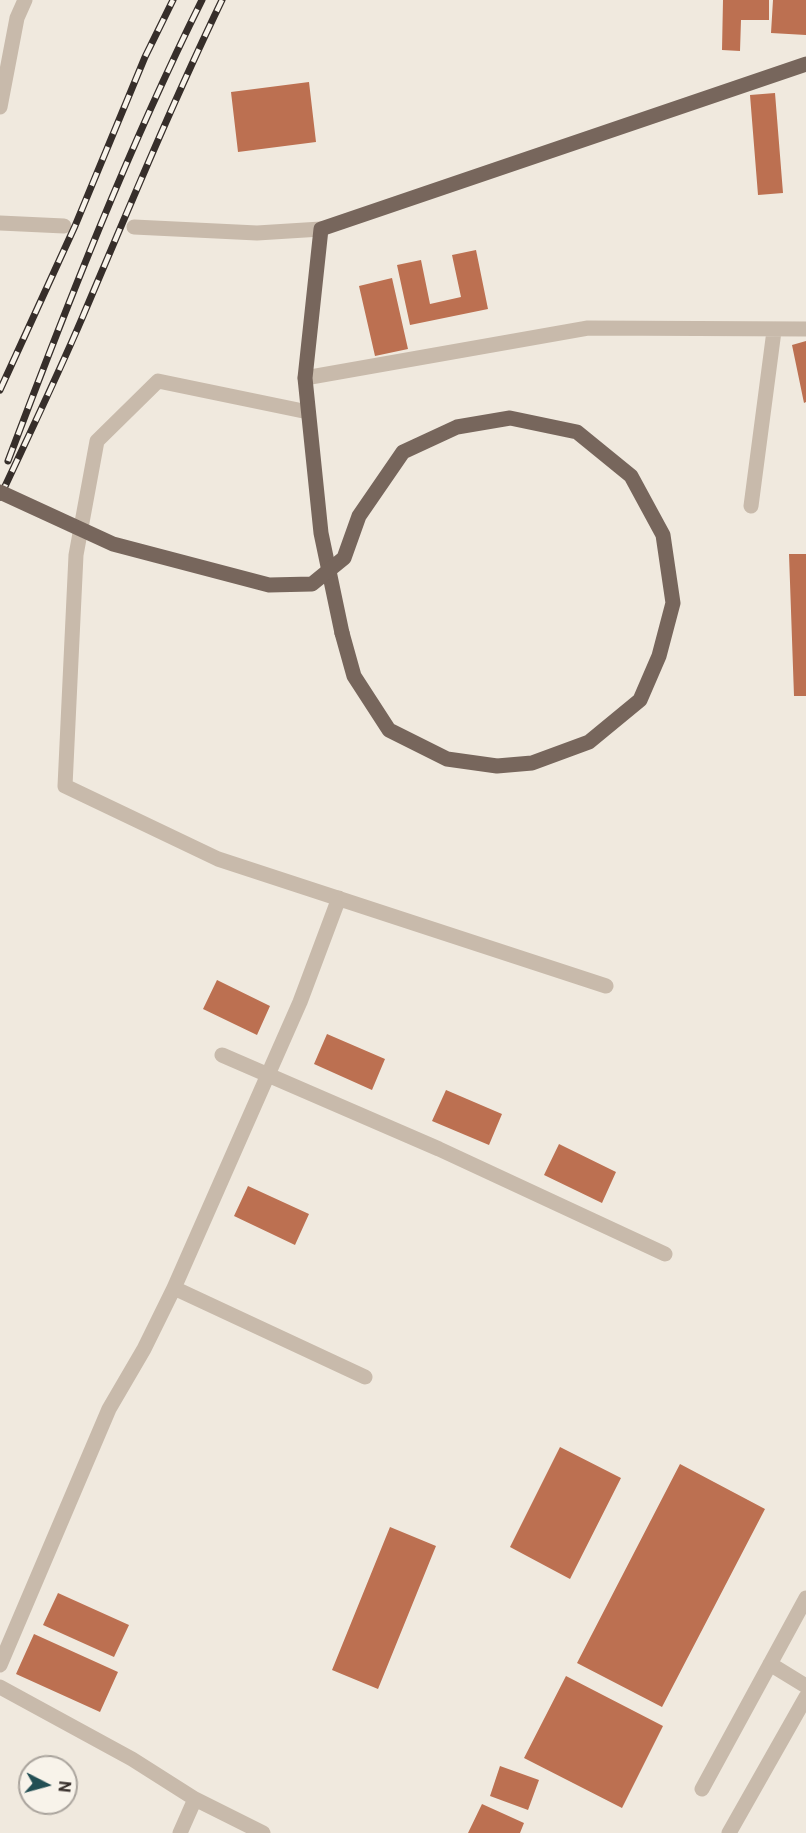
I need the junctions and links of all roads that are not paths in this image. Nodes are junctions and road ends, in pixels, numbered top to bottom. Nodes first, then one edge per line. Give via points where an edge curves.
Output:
1 (25, 0) edge
2 (806, 64) edge
3 (0, 107) edge
4 (0, 223) edge
5 (64, 226) dead end
6 (134, 227) dead end
7 (321, 229) junction
8 (806, 329) edge
9 (774, 331) junction
10 (305, 378) junction
11 (308, 412) junction
12 (0, 492) edge
13 (751, 506) dead end
14 (339, 898) junction
15 (606, 986) dead end
16 (222, 1055) dead end
17 (265, 1075) junction
18 (665, 1254) dead end
19 (174, 1288) junction
20 (365, 1377) dead end
21 (806, 1598) edge
22 (770, 1664) junction
23 (0, 1665) edge
24 (806, 1686) edge
25 (0, 1687) edge
26 (806, 1697) edge
27 (702, 1789) dead end
28 (195, 1799) junction
29 (180, 1833) edge
30 (263, 1833) edge
31 (729, 1833) edge

1 - 3 street via 17,18
2 - 7 main road
4 - 5 street
6 - 7 street via 257,233
7 - 10 main road
8 - 9 street
9 - 10 street via 588,328
9 - 13 street
10 - 11 main road
11 - 12 main road, bridge via 321,533 342,633 354,676 389,730 447,759 496,766 532,763 590,742 640,700 659,656 673,603 663,535 631,476 577,432 510,418 457,427 403,452 359,516 344,558 312,584 269,585 113,544
11 - 14 street via 158,381 97,441 76,555 65,786 218,859
14 - 15 street
14 - 17 street via 300,1002
16 - 17 street
17 - 18 street via 439,1149
17 - 19 street
19 - 20 street
19 - 23 street via 109,1409
21 - 22 street
22 - 24 street
22 - 27 street
25 - 28 street via 132,1759
26 - 31 street
28 - 29 street
28 - 30 street

